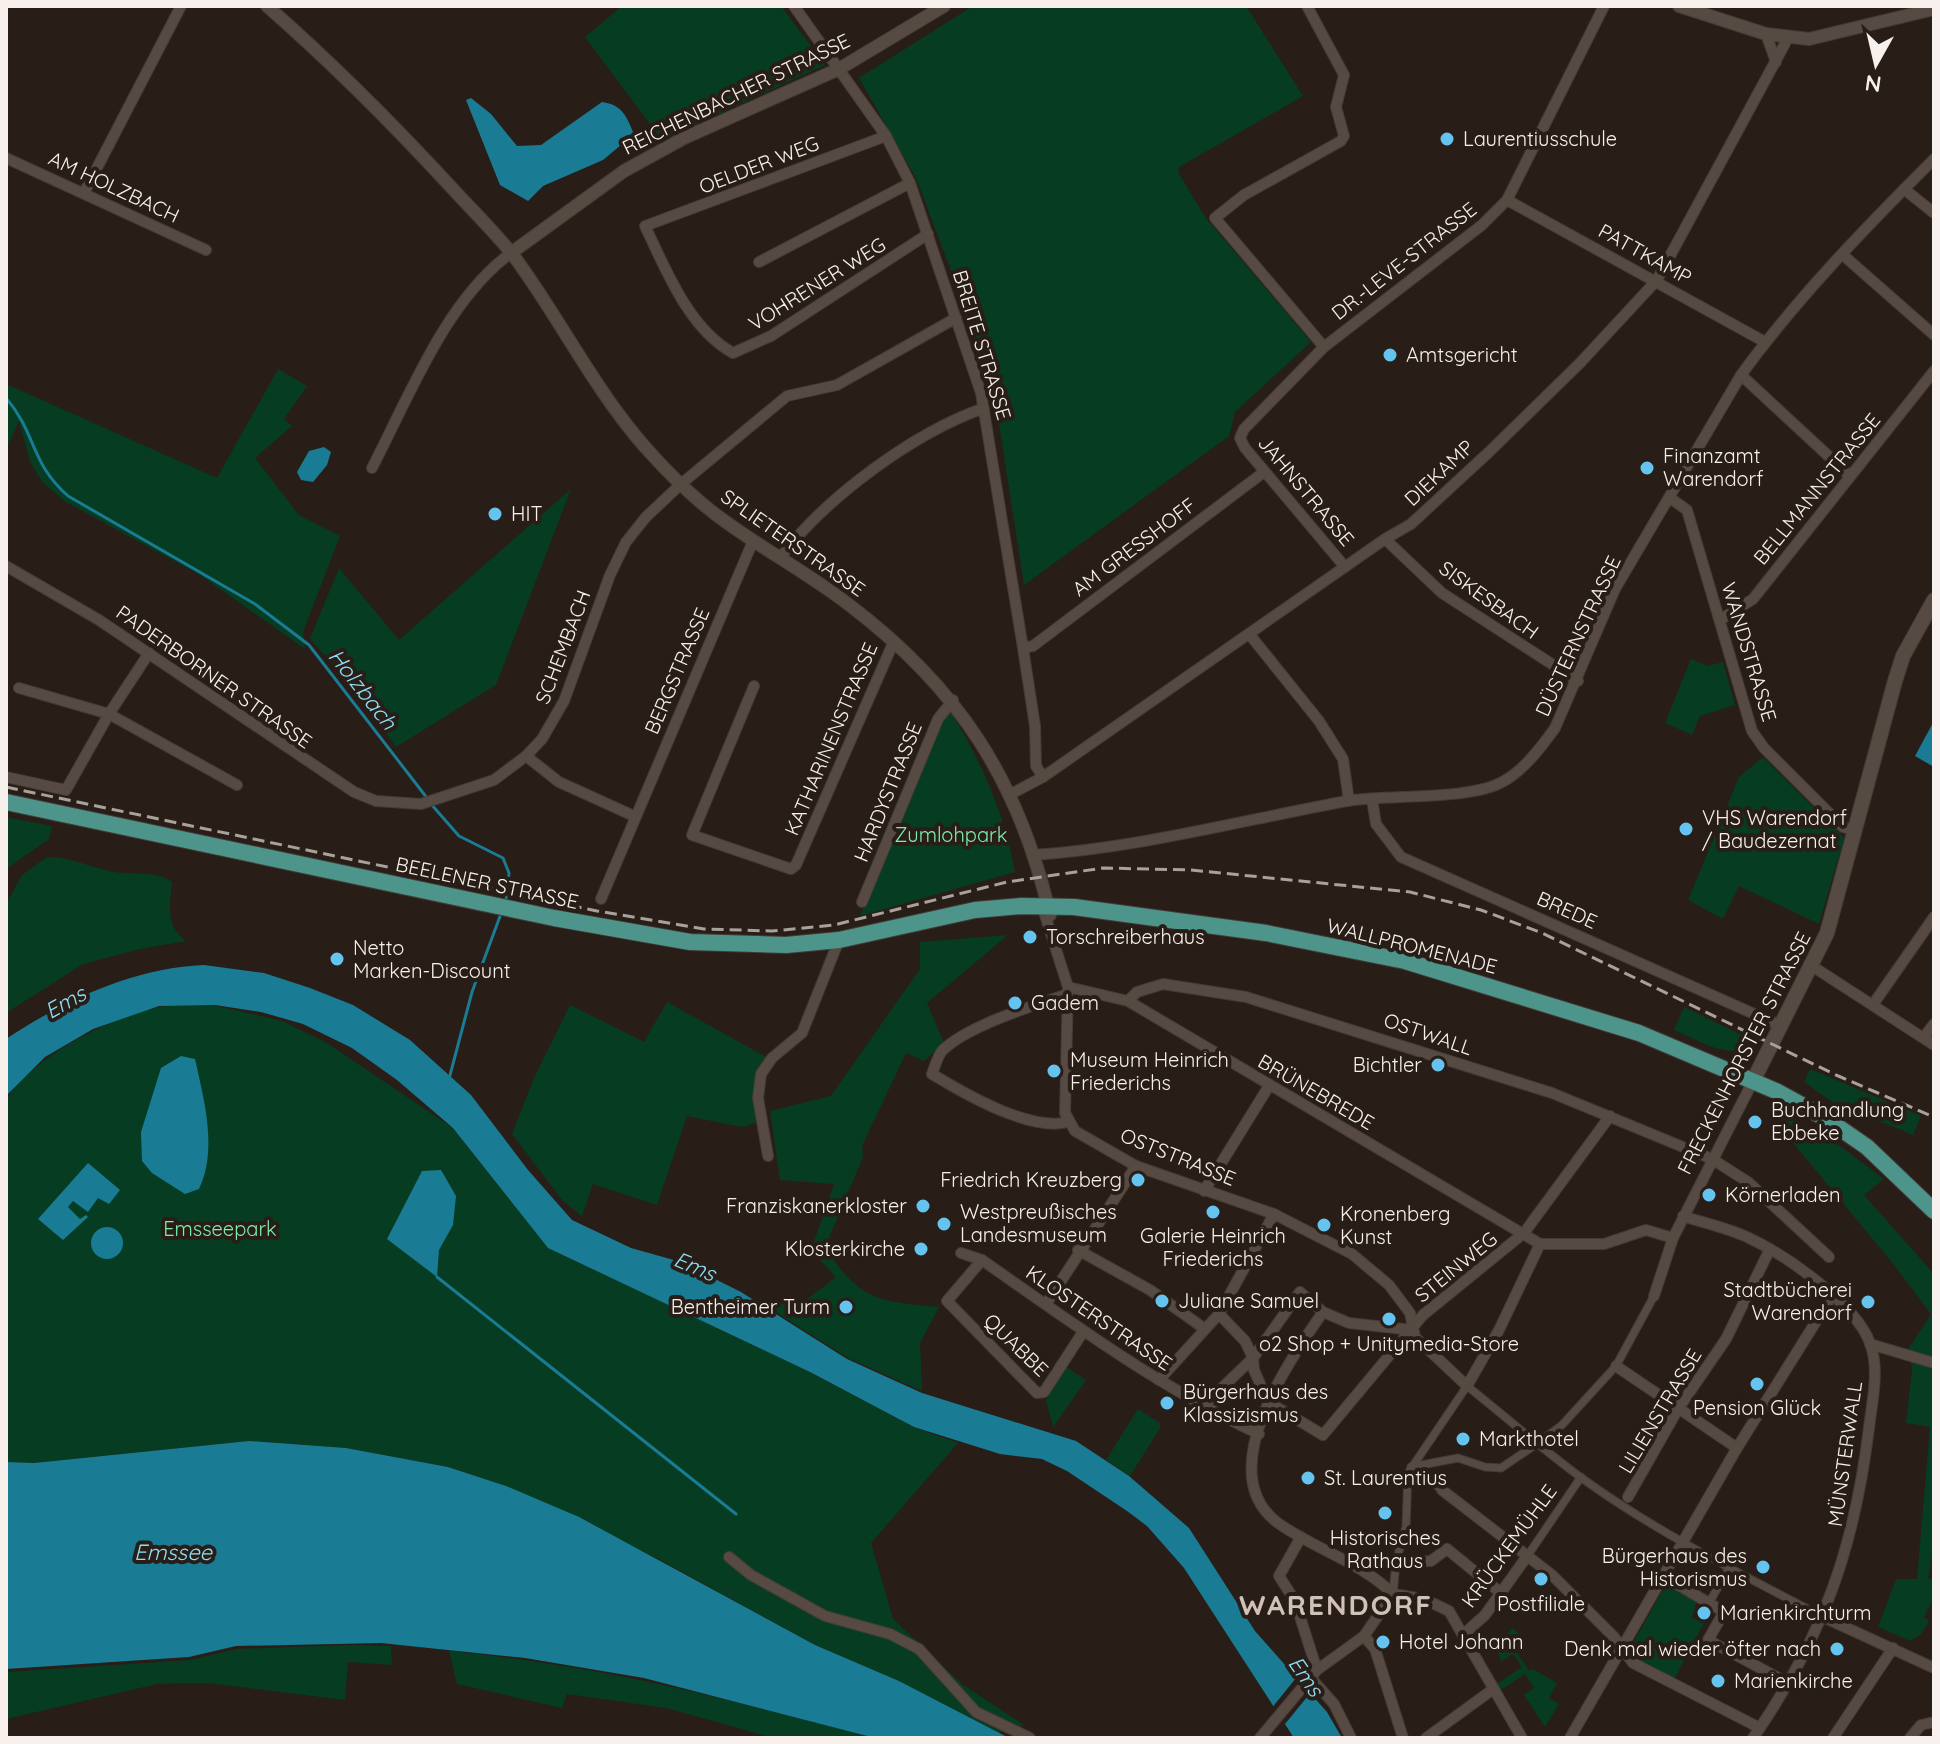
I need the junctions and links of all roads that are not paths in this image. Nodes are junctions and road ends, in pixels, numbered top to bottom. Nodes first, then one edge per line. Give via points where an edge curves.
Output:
1 (181, 6) edge
2 (267, 6) edge
3 (794, 6) edge
4 (944, 6) edge
5 (1307, 6) edge
6 (1604, 6) edge
7 (1679, 6) edge
8 (1934, 9) edge
9 (1766, 34) junction
10 (1788, 38) junction
11 (1776, 62) junction
12 (839, 69) junction
13 (886, 136) junction
14 (6, 158) edge
15 (1934, 159) edge
16 (910, 183) junction
17 (1904, 189) junction
18 (85, 191) junction
19 (1507, 200) junction
20 (1934, 213) edge
21 (645, 226) joint
22 (928, 234) junction
23 (206, 250) dead end
24 (511, 253) junction
25 (1843, 255) junction
26 (759, 262) dead end
27 (1657, 280) junction
28 (956, 318) junction
29 (1934, 335) edge
30 (1765, 342) junction
31 (1324, 347) junction
32 (1934, 371) edge
33 (1741, 375) junction
34 (984, 408) junction
35 (1240, 438) joint
36 (372, 468) dead end
37 (1264, 472) junction
38 (1850, 476) junction
39 (681, 484) junction
40 (1670, 498) junction
41 (1385, 539) junction
42 (753, 541) junction
43 (780, 558) junction
44 (6, 566) edge
45 (1345, 567) junction
46 (1934, 600) edge
47 (1720, 620) junction
48 (1250, 635) junction
49 (894, 641) junction
50 (1023, 648) junction
51 (149, 653) junction
52 (1578, 681) junction
53 (754, 686) dead end
54 (19, 688) dead end
55 (953, 700) junction
56 (109, 714) junction
57 (526, 756) junction
58 (6, 777) edge
59 (1043, 777) junction
60 (237, 785) dead end
61 (1009, 795) junction
62 (1372, 799) junction
63 (1349, 801) junction
64 (6, 802) edge
65 (405, 806) joint
66 (634, 816) junction
67 (1021, 825) junction
68 (1856, 831) junction
69 (1033, 855) junction
70 (601, 899) dead end
71 (862, 902) dead end
72 (1046, 911) junction
73 (1934, 917) edge
74 (839, 940) junction
75 (1812, 966) junction
76 (1068, 990) junction
77 (1128, 1001) junction
78 (1874, 1003) junction
79 (1934, 1024) edge
80 (1779, 1025) junction
81 (1924, 1037) junction
82 (1934, 1045) edge
83 (1753, 1081) junction
84 (1269, 1086) junction
85 (1610, 1116) junction
86 (1068, 1122) junction
87 (768, 1156) dead end
88 (1712, 1159) junction
89 (1136, 1166) junction
90 (1204, 1191) junction
91 (1934, 1211) edge
92 (1274, 1214) junction
93 (1683, 1216) junction
94 (1524, 1233) junction
95 (1673, 1238) junction
96 (1540, 1244) junction
97 (1770, 1249) junction
98 (1078, 1250) junction
99 (961, 1253) dead end
100 (1829, 1257) dead end
101 (982, 1260) junction
102 (1654, 1296) joint
103 (1832, 1296) junction
104 (1046, 1304) junction
105 (1323, 1312) junction
106 (1219, 1314) junction
107 (1205, 1329) junction
108 (1412, 1330) junction
109 (1083, 1332) junction
110 (1870, 1344) junction
111 (1253, 1358) junction
112 (1934, 1363) edge
113 (1616, 1366) junction
114 (1159, 1380) junction
115 (1467, 1386) junction
116 (1268, 1402) junction
117 (1202, 1407) junction
118 (1678, 1409) junction
119 (1259, 1434) junction
120 (1538, 1443) junction
121 (1737, 1448) junction
122 (1411, 1467) junction
123 (1581, 1477) junction
124 (1442, 1490) joint
125 (1625, 1501) junction
126 (1301, 1537) junction
127 (1684, 1544) junction
128 (1528, 1555) junction
129 (729, 1557) dead end
130 (1396, 1562) junction
131 (1729, 1568) junction
132 (1665, 1577) junction
133 (1501, 1593) junction
134 (1393, 1594) junction
135 (1709, 1603) junction
136 (1823, 1617) junction
137 (1465, 1633) junction
138 (1364, 1636) junction
139 (1893, 1648) junction
140 (1622, 1650) junction
141 (1934, 1668) edge
142 (1310, 1677) junction
143 (1788, 1683) junction
144 (1492, 1690) junction
145 (1934, 1722) edge
146 (1760, 1728) junction
147 (1434, 1736) edge
148 (1030, 1738) edge
149 (1260, 1738) edge
150 (1351, 1738) edge
151 (1403, 1738) edge
152 (1522, 1738) edge
153 (1570, 1738) edge
154 (1753, 1738) edge
155 (1833, 1738) edge
156 (1910, 1738) edge

1 - 18 street
2 - 24 street, SPLIETERSTRASSE via 391,122
3 - 12 street, BREITE STRASSE
4 - 12 street, REICHENBACHER STRASSE
5 - 31 street via 1344,75 1336,107 1344,128 1341,141 1244,195 1215,218
6 - 19 street, DR.-LEVE-STRASSE
7 - 9 street
8 - 10 street via 1809,39
9 - 10 street
9 - 11 street
10 - 11 street, DIEKAMP
11 - 27 street, DIEKAMP
12 - 13 street, BREITE STRASSE
12 - 24 street, REICHENBACHER STRASSE via 684,138 624,171
13 - 16 street, BREITE STRASSE
13 - 21 street, OELDER WEG
14 - 18 street, AM HOLZBACH
15 - 17 street, DÜSTERNSTRASSE
16 - 22 street, BREITE STRASSE
16 - 26 street
17 - 20 street
17 - 25 street, DÜSTERNSTRASSE
18 - 23 street, AM HOLZBACH
19 - 27 street, PATTKAMP
19 - 31 street, DR.-LEVE-STRASSE
21 - 22 street, VOHRENER WEG via 696,318 733,353 771,336
22 - 28 street, BREITE STRASSE
24 - 36 street via 491,267 462,302
24 - 39 street, SPLIETERSTRASSE via 626,423
25 - 29 street
25 - 30 street, DÜSTERNSTRASSE
27 - 30 street, PATTKAMP
27 - 41 street, DIEKAMP via 1489,452 1411,524
28 - 34 street, BREITE STRASSE
28 - 39 street, SCHEMBACH via 837,385 787,396
30 - 33 street, DÜSTERNSTRASSE
31 - 35 street, DR.-LEVE-STRASSE
32 - 38 street, BELLMANNSTRASSE
33 - 38 street
33 - 40 street, DÜSTERNSTRASSE
34 - 43 street via 954,418 874,470 805,527
34 - 50 street, BREITE STRASSE
35 - 37 street, JAHNSTRASSE
37 - 45 street, JAHNSTRASSE
37 - 50 street, AM GRESSHOFF via 1033,646
38 - 47 street, BELLMANNSTRASSE via 1753,599
39 - 42 street, SPLIETERSTRASSE
39 - 57 street, SCHEMBACH via 626,542 564,701
40 - 47 street, WANDSTRASSE via 1687,510
40 - 52 street, DÜSTERNSTRASSE via 1615,589
41 - 45 street, DIEKAMP
41 - 52 street, SISKESBACH via 1442,593
42 - 43 street, SPLIETERSTRASSE
42 - 66 street, BERGSTRASSE
43 - 49 street, SPLIETERSTRASSE
44 - 51 street, PADERBORNER STRASSE
45 - 48 street, DIEKAMP
46 - 68 main road, FRECKENHORSTER STRASSE via 1903,656
47 - 68 street, WANDSTRASSE via 1752,731 1843,827
48 - 59 street, DIEKAMP
48 - 63 street via 1343,759
49 - 53 street, KATHARINENSTRASSE via 791,869 692,835
49 - 55 street, SPLIETERSTRASSE
50 - 59 street, BREITE STRASSE via 1036,766
51 - 56 street
51 - 65 street, PADERBORNER STRASSE via 354,792
52 - 62 street, DÜSTERNSTRASSE via 1542,747 1505,781 1482,789
54 - 56 street
55 - 61 street, SPLIETERSTRASSE via 981,739
55 - 71 street, HARDYSTRASSE via 938,719
56 - 58 street via 66,790
56 - 60 street
57 - 65 street, SCHEMBACH via 494,780
57 - 66 street via 559,782
59 - 61 street, DIEKAMP
61 - 67 street, SPLIETERSTRASSE
62 - 63 street, DÜSTERNSTRASSE
62 - 80 street, BREDE via 1376,824 1401,857
63 - 69 street, DÜSTERNSTRASSE via 1106,849
64 - 74 main road, BEELENER STRASSE via 690,942 749,946
66 - 70 street, BERGSTRASSE
67 - 69 street, SPLIETERSTRASSE
67 - 72 street, SPLIETERSTRASSE
68 - 75 main road, FRECKENHORSTER STRASSE via 1837,905
69 - 72 street, SPLIETERSTRASSE
72 - 74 main road, BEELENER STRASSE via 994,908
72 - 76 street
72 - 83 main road, WALLPROMENADE via 1079,907 1266,933 1458,975 1639,1033
73 - 78 street
74 - 87 street via 802,1033 761,1074 758,1098
75 - 78 street
75 - 80 main road, FRECKENHORSTER STRASSE
76 - 77 street, BRÜNEBREDE
76 - 86 street
76 - 86 street via 955,1042 940,1053 932,1074 1032,1121 1053,1126
77 - 84 street, BRÜNEBREDE
77 - 85 street, OSTWALL via 1137,992 1163,984 1246,997 1339,1023
78 - 81 street
79 - 81 street
80 - 83 main road, FRECKENHORSTER STRASSE
81 - 82 street
83 - 88 street, FRECKENHORSTER STRASSE
83 - 91 main road, WALLPROMENADE via 1844,1130
84 - 90 street
84 - 94 street, BRÜNEBREDE
85 - 88 street, OSTWALL
85 - 94 street, STEINWEG
86 - 89 street, OSTSTRASSE
88 - 93 street, FRECKENHORSTER STRASSE
88 - 100 street, OSTWALL via 1748,1182
89 - 90 street, OSTSTRASSE
89 - 98 street
90 - 92 street, OSTSTRASSE
92 - 106 street
92 - 108 street, OSTSTRASSE via 1352,1254 1389,1285 1410,1313
93 - 95 street, FRECKENHORSTER STRASSE
93 - 97 street
94 - 96 street, BRÜNEBREDE
94 - 108 street, STEINWEG via 1423,1315
95 - 96 street via 1646,1230 1604,1244
95 - 102 street, FRECKENHORSTER STRASSE
96 - 115 street
97 - 103 street
97 - 118 street, LILIENSTRASSE via 1726,1339
98 - 104 street
98 - 107 street via 1150,1290
99 - 101 street, KLOSTERSTRASSE
101 - 104 street, KLOSTERSTRASSE
101 - 109 street, QUABBE via 947,1301 1037,1393 1044,1392
102 - 113 street, FRECKENHORSTER STRASSE
103 - 110 street via 1851,1311
103 - 121 street
104 - 109 street, KLOSTERSTRASSE
105 - 108 street via 1349,1323
105 - 111 street via 1300,1292
105 - 116 street
106 - 107 street
106 - 111 street via 1245,1341
107 - 114 street
108 - 115 street
108 - 116 street, STEINWEG via 1323,1435
109 - 114 street, KLOSTERSTRASSE
110 - 112 street
110 - 136 street, MÜNSTERWALL via 1875,1377 1864,1473 1851,1539
111 - 116 street
111 - 117 street
113 - 118 street
113 - 120 street, FRECKENHORSTER STRASSE via 1562,1425
114 - 117 street, KLOSTERSTRASSE
115 - 120 street
115 - 122 street
116 - 119 street
117 - 119 street, KLOSTERSTRASSE
118 - 121 street
118 - 125 street, LILIENSTRASSE
119 - 126 street via 1251,1486 1259,1505
120 - 122 street, FRECKENHORSTER STRASSE via 1501,1468 1466,1458
120 - 123 street
121 - 127 street
122 - 124 street
122 - 130 street
123 - 125 street
123 - 128 street, KRÜCKEMÜHLE
124 - 128 street
125 - 127 street
126 - 134 street
126 - 142 street via 1279,1576 1295,1601
127 - 131 street
127 - 132 street
128 - 133 street, KRÜCKEMÜHLE
128 - 140 street
129 - 148 street via 825,1616 890,1634 919,1649 976,1712
130 - 133 street via 1431,1561 1447,1549
130 - 134 street
131 - 135 street
131 - 136 street
132 - 135 street
132 - 140 street
133 - 137 street, KRÜCKEMÜHLE
134 - 137 street via 1436,1603
134 - 138 street
135 - 143 street via 1724,1612 1708,1640
136 - 139 street
136 - 143 street, MÜNSTERWALL
137 - 144 street
138 - 142 street
138 - 151 street via 1377,1658
139 - 141 street
139 - 155 street
140 - 146 street via 1633,1663
140 - 153 street
142 - 149 street
142 - 150 street via 1334,1704
143 - 146 street, MÜNSTERWALL
144 - 147 street
144 - 152 street
145 - 156 street via 1921,1725
146 - 154 street, MÜNSTERWALL

